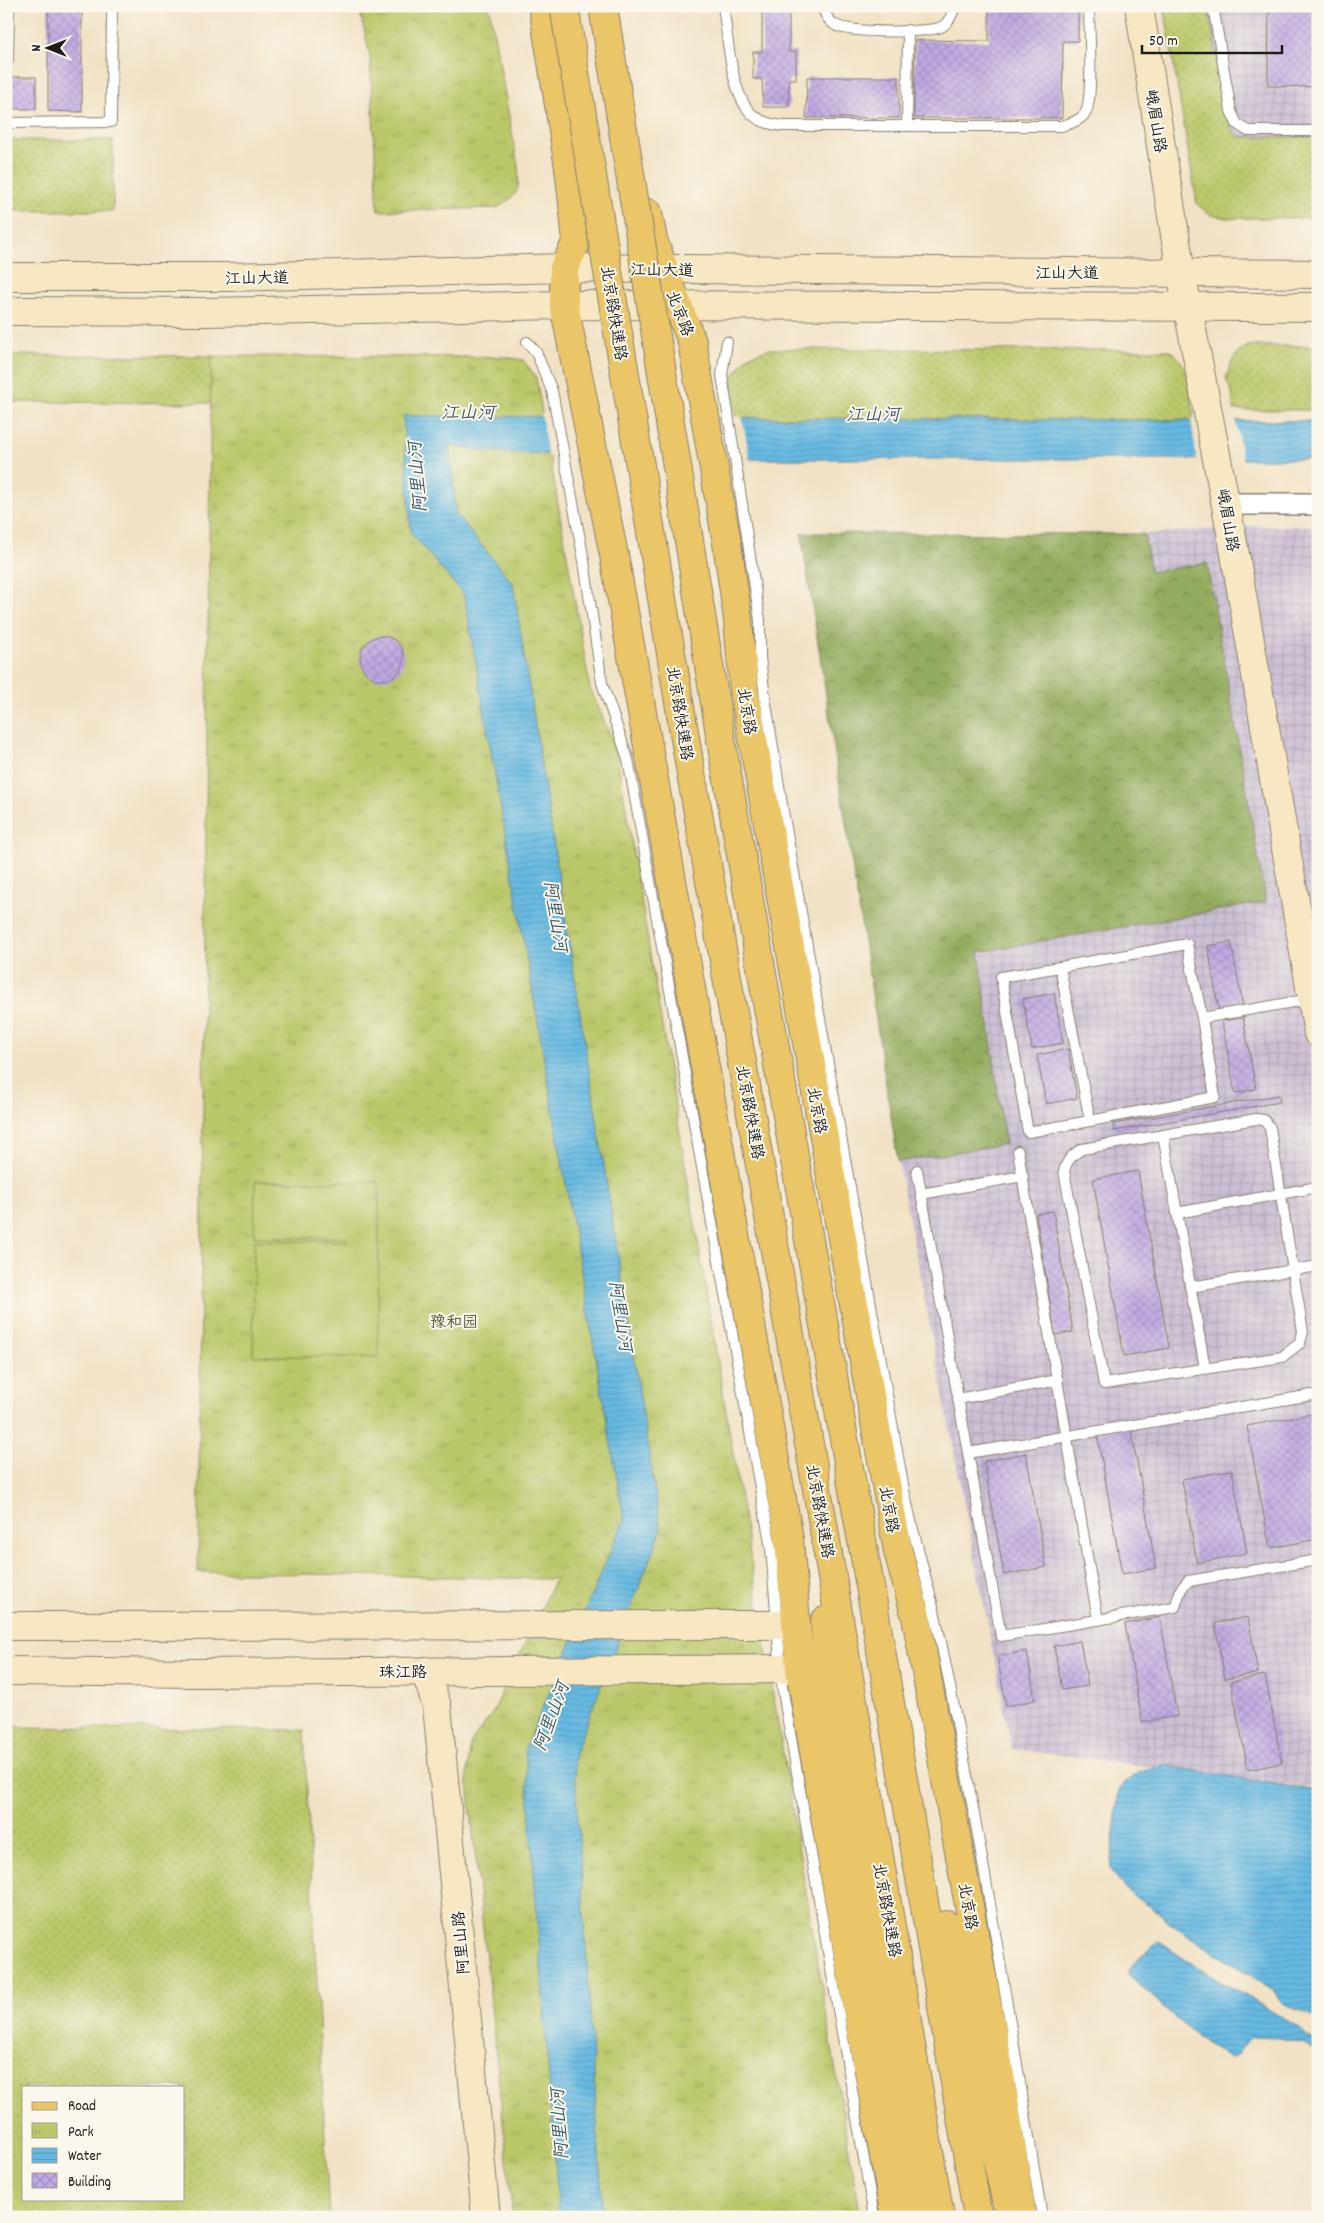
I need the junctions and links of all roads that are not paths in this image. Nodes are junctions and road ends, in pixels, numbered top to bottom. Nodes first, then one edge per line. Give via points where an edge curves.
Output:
1 (9, 6) edge
2 (112, 6) edge
3 (543, 6) edge
4 (564, 6) edge
5 (603, 6) edge
6 (611, 6) edge
7 (723, 6) edge
8 (822, 6) edge
9 (955, 6) edge
10 (1089, 6) edge
11 (1139, 6) edge
12 (1213, 6) edge
13 (908, 30) junction
14 (6, 60) edge
15 (6, 123) edge
16 (907, 126) junction
17 (1318, 131) edge
18 (564, 268) junction
19 (664, 269) junction
20 (1182, 273) junction
21 (1318, 274) edge
22 (6, 277) edge
23 (564, 305) junction
24 (678, 305) junction
25 (1189, 307) junction
26 (1318, 308) edge
27 (6, 311) edge
28 (527, 342) dead end
29 (727, 342) dead end
30 (715, 408) junction
31 (724, 465) junction
32 (1226, 504) junction
33 (1318, 504) edge
34 (1060, 967) junction
35 (1312, 998) junction
36 (1202, 1018) junction
37 (1318, 1033) edge
38 (1090, 1121) junction
39 (1163, 1135) junction
40 (1018, 1151) dead end
41 (917, 1170) dead end
42 (1023, 1176) junction
43 (1318, 1187) edge
44 (921, 1194) junction
45 (1280, 1194) junction
46 (1177, 1213) junction
47 (1318, 1266) edge
48 (1293, 1270) junction
49 (1190, 1287) junction
50 (1205, 1368) junction
51 (1058, 1380) junction
52 (1318, 1397) edge
53 (958, 1399) junction
54 (1067, 1437) junction
55 (968, 1453) junction
56 (821, 1512) junction
57 (1318, 1560) edge
58 (871, 1592) junction
59 (1098, 1620) junction
60 (787, 1625) junction
61 (6, 1626) edge
62 (790, 1669) junction
63 (6, 1671) edge
64 (425, 1671) junction
65 (486, 2217) edge
66 (874, 2217) edge
67 (895, 2217) edge
68 (913, 2217) edge
69 (940, 2217) edge
70 (978, 2217) edge
71 (1010, 2217) edge
72 (1022, 2217) edge
73 (1042, 2217) edge

1 - 14 lane
2 - 15 lane via 111,122
3 - 18 main road via 569,167 577,241
4 - 56 main road, 北京路快速路, bridge via 688,756
5 - 58 main road, bridge via 722,752
6 - 19 main road, 北京路 via 653,240
7 - 16 lane via 735,79 747,109 755,117 783,126
8 - 13 lane via 835,25 847,30
9 - 13 lane via 943,26
10 - 16 lane via 1090,100 1078,120 1061,126
11 - 20 street, 峨眉山路
12 - 17 lane via 1231,111 1237,124 1248,131
13 - 16 lane
18 - 19 street, 江山大道
18 - 22 street, 江山大道 via 228,278
18 - 23 main road
19 - 20 street, 江山大道
19 - 24 main road, 北京路
20 - 21 street, 江山大道
20 - 25 street, 峨眉山路
23 - 24 street, 江山大道
23 - 27 street, 江山大道 via 206,312
23 - 60 main road via 586,408 789,1539
24 - 25 street, 江山大道
24 - 30 main road, 北京路
25 - 26 street, 江山大道
25 - 32 street, 峨眉山路
28 - 60 lane via 536,352 552,391 584,561 602,683 628,759
29 - 30 lane
30 - 31 main road, 北京路
31 - 72 main road, 北京路 via 728,543 744,690 898,1551 916,1617 997,2059
31 - 73 lane via 760,620 760,658 783,811 904,1490 933,1603 977,1826
32 - 33 street
32 - 35 street, 峨眉山路
34 - 36 lane via 1187,944
34 - 38 lane
34 - 38 lane via 1001,978 1028,1132
35 - 36 lane
35 - 37 street, 峨眉山路
36 - 38 lane via 1215,1098
39 - 45 lane via 1264,1120 1270,1128
39 - 46 lane
39 - 50 lane via 1082,1150 1067,1162 1064,1171 1104,1384
40 - 42 lane
41 - 44 lane
42 - 44 lane
42 - 51 lane
43 - 45 lane
44 - 53 lane
45 - 46 lane
45 - 48 lane
46 - 49 lane
47 - 48 lane
48 - 49 lane
48 - 50 lane via 1303,1332 1300,1344 1282,1357
49 - 50 lane
51 - 53 lane
51 - 54 lane
52 - 54 lane
53 - 55 lane
54 - 55 lane
54 - 59 lane
55 - 59 lane via 1001,1636
56 - 68 main road via 827,1679 888,2030 898,2130
56 - 69 main road, 北京路快速路
57 - 59 lane via 1188,1581 1181,1589 1175,1607
58 - 70 main road
58 - 71 main road via 901,1694 962,2007
60 - 61 street
60 - 62 main road
62 - 64 street, 珠江路
62 - 66 lane
62 - 67 main road via 853,1984
63 - 64 street, 珠江路
64 - 65 street, 阿里山路 via 437,1706

